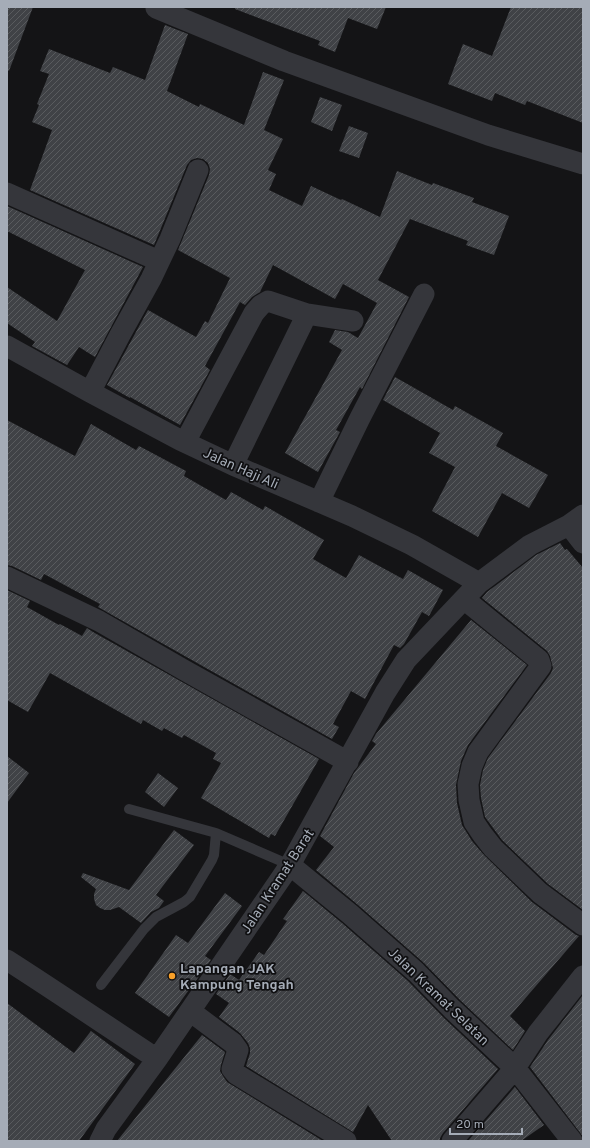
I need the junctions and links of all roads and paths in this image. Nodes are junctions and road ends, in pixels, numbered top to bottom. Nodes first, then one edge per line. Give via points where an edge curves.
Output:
1 (156, 8) dead end
2 (583, 164) edge
3 (198, 170) dead end
4 (7, 193) edge
5 (159, 261) junction
6 (424, 294) dead end
7 (307, 314) junction
8 (353, 321) dead end
9 (8, 348) edge
10 (90, 392) junction
11 (186, 442) junction
12 (232, 465) junction
13 (320, 502) junction
14 (576, 520) edge
15 (583, 543) edge
16 (7, 577) edge
17 (479, 583) junction
18 (464, 599) junction
19 (348, 762) junction
20 (129, 809) dead end
21 (216, 833) junction
22 (290, 865) junction
23 (583, 925) edge
24 (7, 960) edge
25 (583, 976) edge
26 (101, 985) dead end
27 (190, 1011) junction
28 (157, 1059) junction
29 (515, 1068) junction
30 (100, 1141) edge
31 (346, 1141) edge
32 (452, 1141) edge
33 (572, 1141) edge

1 - 2 street via 291,63 488,135
3 - 5 street
4 - 5 street
5 - 10 street
6 - 13 street
7 - 8 street
7 - 11 street via 268,301 261,304
7 - 12 street
9 - 10 street, Jalan Haji Ali
10 - 11 street, Jalan Haji Ali
11 - 12 street, Jalan Haji Ali
12 - 13 street, Jalan Haji Ali
13 - 17 street, Jalan Haji Ali via 412,545
14 - 15 street
14 - 17 street, Jalan Kramat Barat via 530,545
16 - 19 street via 99,621
17 - 18 street, Jalan Kramat Barat
18 - 19 street, Jalan Kramat Barat via 406,660
18 - 23 street via 539,660 541,666 478,752 468,784 474,822 493,848 540,893
19 - 22 street, Jalan Kramat Barat
20 - 21 lane
21 - 22 lane
21 - 26 lane via 214,855 190,897 156,917
22 - 27 street, Jalan Kramat Barat
22 - 29 street, Jalan Kramat Selatan via 416,972
24 - 28 street
25 - 29 street via 538,1033
27 - 28 street, Jalan Kramat Barat
27 - 31 street via 234,1043 238,1050 232,1070 236,1074
28 - 30 street, Jalan Kramat Barat
29 - 32 street
29 - 33 street, Jalan Kramat Selatan

